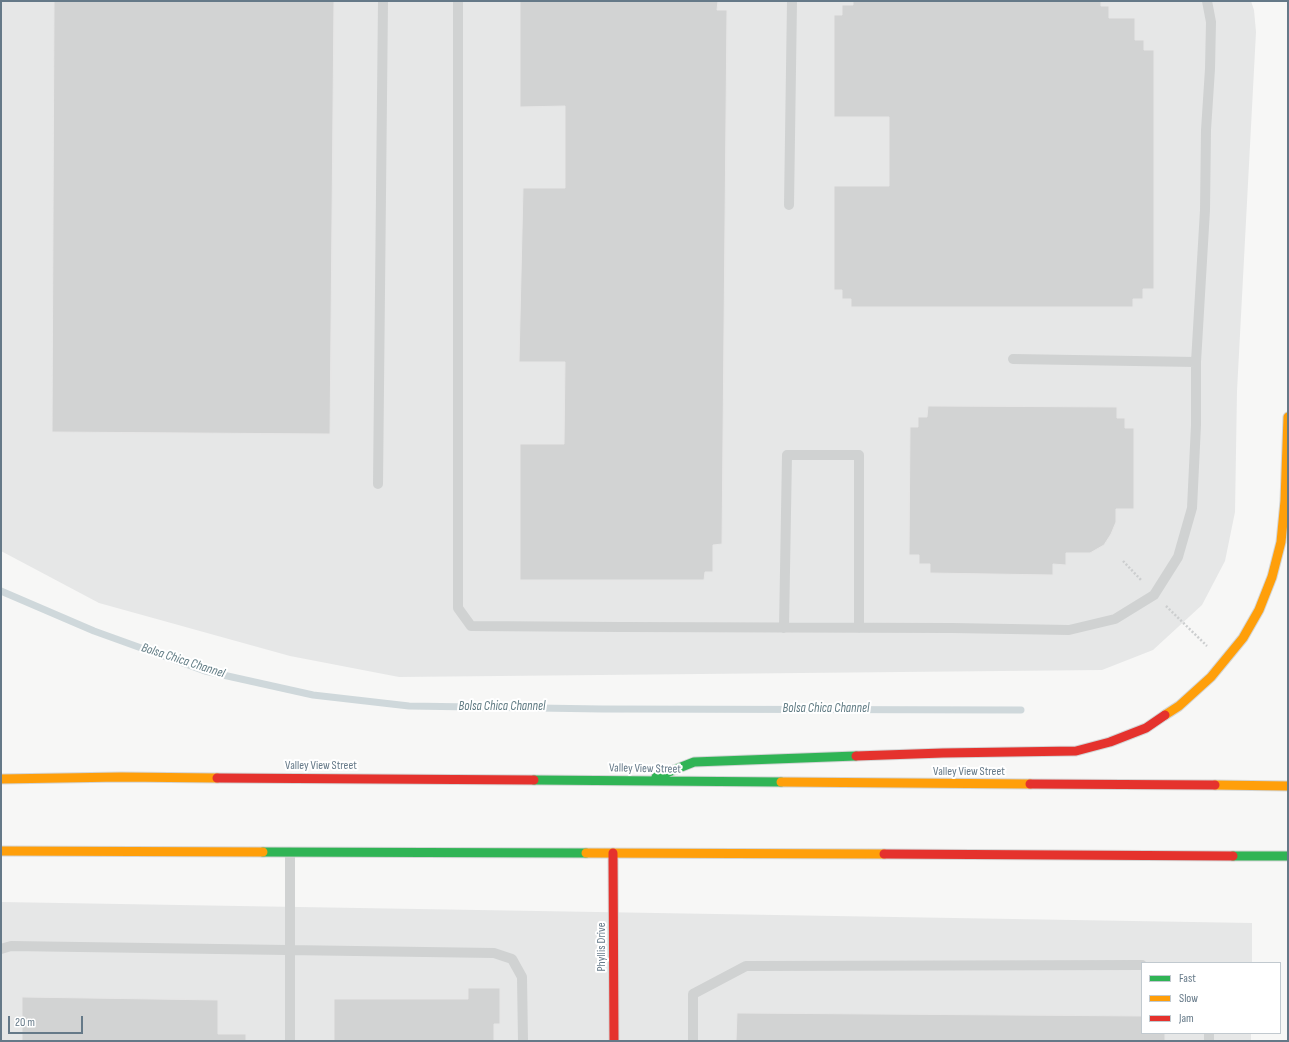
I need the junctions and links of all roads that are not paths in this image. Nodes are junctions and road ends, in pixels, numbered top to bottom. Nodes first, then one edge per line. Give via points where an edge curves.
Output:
1 (383, 1) edge
2 (458, 1) edge
3 (792, 1) edge
4 (1207, 1) edge
5 (789, 205) dead end
6 (1013, 359) dead end
7 (1196, 362) junction
8 (1288, 417) edge
9 (378, 484) dead end
10 (784, 628) junction
11 (859, 628) junction
12 (1, 779) edge
13 (644, 781) junction
14 (1288, 786) edge
15 (1, 851) edge
16 (290, 852) junction
17 (613, 854) junction
18 (1288, 856) edge
19 (1, 949) edge
20 (290, 950) junction
21 (1141, 965) edge
22 (290, 1041) edge
23 (523, 1041) edge
24 (614, 1041) edge
25 (693, 1041) edge

1 - 9 lane
2 - 10 lane via 458,608 472,626
3 - 5 lane
4 - 7 lane via 1211,22 1210,69
6 - 7 lane
7 - 11 lane via 1192,508 1178,557 1154,595 1115,619 1069,630
8 - 13 main road via 1281,542 1272,577 1259,610 1243,638 1210,677 1179,706 1146,728 1110,742 1076,751 694,762
10 - 11 lane
10 - 11 lane via 787,455 859,455
12 - 13 main road, Valley View Street via 121,777
13 - 14 main road, Valley View Street
15 - 16 main road
16 - 17 main road
16 - 20 lane
17 - 18 main road
17 - 24 main road, Phyllis Drive
19 - 20 lane via 11,946
20 - 22 lane
20 - 23 lane via 494,953 512,959 522,977
21 - 25 lane via 746,966 693,994

